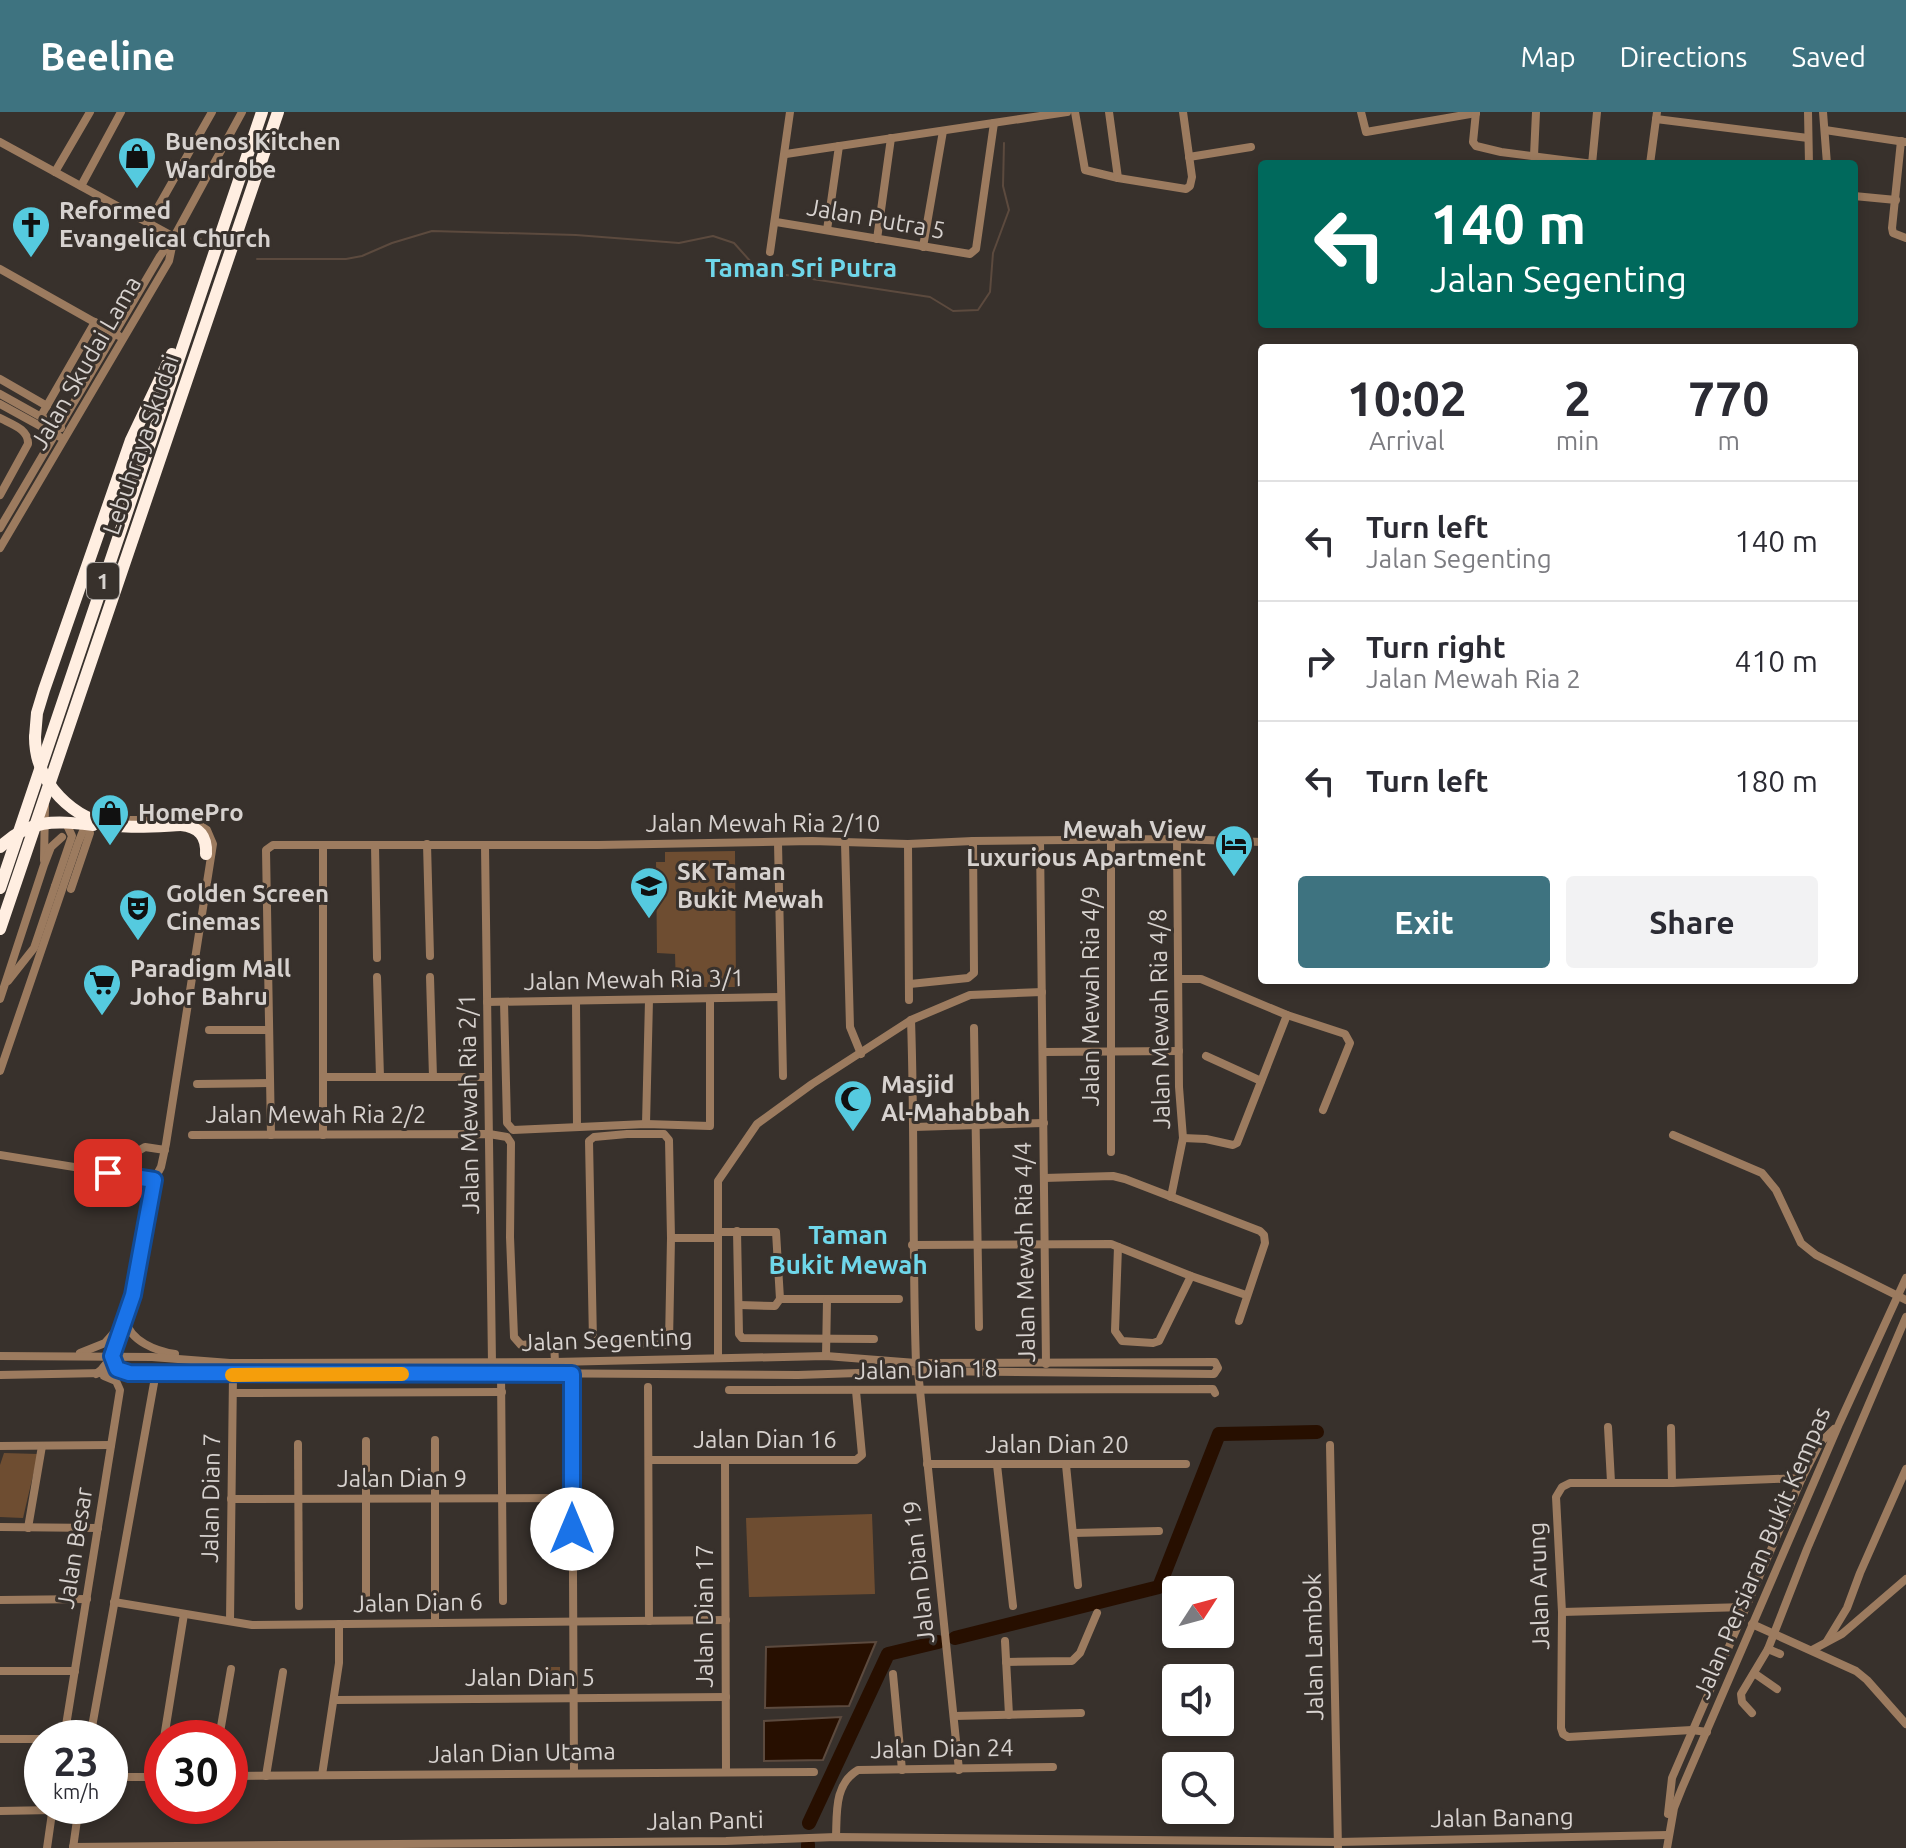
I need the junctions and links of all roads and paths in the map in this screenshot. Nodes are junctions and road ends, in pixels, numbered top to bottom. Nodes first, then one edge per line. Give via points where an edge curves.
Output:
1 (90, 112) edge
2 (121, 112) edge
3 (212, 112) edge
4 (242, 112) edge
5 (262, 112) edge
6 (278, 112) edge
7 (790, 112) edge
8 (1067, 112) edge
9 (1075, 112) edge
10 (1109, 112) edge
11 (1183, 112) edge
12 (1361, 112) edge
13 (1476, 112) edge
14 (1536, 112) edge
15 (1597, 112) edge
16 (1808, 112) edge
17 (1823, 112) edge
18 (1656, 115) edge
19 (994, 123) junction
20 (1825, 130) junction
21 (943, 131) junction
22 (891, 138) junction
23 (1808, 138) junction
24 (0, 142) edge
25 (1904, 142) edge
26 (839, 146) junction
27 (1251, 147) dead end
28 (786, 154) junction
29 (1189, 157) junction
30 (1538, 157) junction
31 (1561, 160) edge
32 (1592, 160) edge
33 (1650, 160) edge
34 (1809, 160) edge
35 (1827, 160) edge
36 (55, 172) junction
37 (1118, 178) junction
38 (81, 186) junction
39 (1858, 196) edge
40 (1896, 200) junction
41 (776, 222) junction
42 (149, 223) junction
43 (827, 230) junction
44 (174, 237) junction
45 (1906, 238) edge
46 (877, 239) junction
47 (923, 247) junction
48 (770, 252) dead end
49 (0, 269) edge
50 (195, 305) junction
51 (95, 322) junction
52 (114, 334) junction
53 (123, 339) junction
54 (0, 379) edge
55 (0, 394) edge
56 (0, 404) edge
57 (47, 406) junction
58 (41, 416) junction
59 (0, 418) edge
60 (57, 431) junction
61 (66, 436) junction
62 (0, 495) edge
63 (0, 528) edge
64 (0, 548) edge
65 (44, 801) junction
66 (62, 820) junction
67 (45, 824) junction
68 (87, 824) junction
69 (181, 828) junction
70 (62, 837) junction
71 (1177, 839) junction
72 (973, 841) junction
73 (1040, 841) junction
74 (1111, 841) junction
75 (1258, 842) edge
76 (78, 843) junction
77 (201, 843) dead end
78 (778, 843) junction
79 (845, 843) junction
80 (427, 844) junction
81 (908, 844) junction
82 (323, 845) junction
83 (375, 845) junction
84 (485, 846) junction
85 (0, 847) edge
86 (44, 865) junction
87 (0, 888) edge
88 (56, 907) junction
89 (0, 929) edge
90 (430, 956) dead end
91 (377, 958) dead end
92 (377, 977) dead end
93 (430, 977) dead end
94 (1179, 979) junction
95 (910, 984) junction
96 (5, 986) junction
97 (1042, 992) junction
98 (781, 997) junction
99 (0, 999) edge
100 (710, 999) junction
101 (649, 1000) junction
102 (909, 1000) dead end
103 (576, 1001) junction
104 (487, 1002) junction
105 (504, 1002) junction
106 (1287, 1015) junction
107 (911, 1020) junction
108 (974, 1028) dead end
109 (209, 1030) dead end
110 (269, 1030) junction
111 (1179, 1051) junction
112 (1043, 1052) junction
113 (1111, 1052) junction
114 (861, 1054) junction
115 (1206, 1056) dead end
116 (0, 1071) edge
117 (783, 1076) dead end
118 (323, 1077) junction
119 (380, 1077) junction
120 (433, 1077) junction
121 (488, 1077) junction
122 (1261, 1081) junction
123 (270, 1083) junction
124 (197, 1084) dead end
125 (1323, 1110) dead end
126 (1044, 1123) junction
127 (646, 1124) junction
128 (977, 1124) junction
129 (577, 1126) junction
130 (914, 1127) junction
131 (489, 1134) junction
132 (192, 1135) dead end
133 (271, 1135) junction
134 (323, 1135) junction
135 (1673, 1135) dead end
136 (1183, 1138) junction
137 (165, 1150) junction
138 (1111, 1152) dead end
139 (0, 1155) edge
140 (106, 1173) junction
141 (1044, 1178) junction
142 (154, 1180) junction
143 (1171, 1197) junction
144 (737, 1231) junction
145 (718, 1235) junction
146 (671, 1238) junction
147 (978, 1244) junction
148 (1045, 1244) junction
149 (912, 1245) junction
150 (1118, 1247) junction
151 (1191, 1276) junction
152 (1906, 1278) edge
153 (1246, 1295) junction
154 (1902, 1298) edge
155 (780, 1299) junction
156 (899, 1299) dead end
157 (827, 1300) junction
158 (739, 1305) junction
159 (1906, 1317) edge
160 (126, 1320) junction
161 (1239, 1321) dead end
162 (979, 1327) dead end
163 (827, 1339) junction
164 (874, 1339) dead end
165 (0, 1356) edge
166 (71, 1356) junction
167 (112, 1356) junction
168 (826, 1356) junction
169 (718, 1357) junction
170 (755, 1357) junction
171 (800, 1359) junction
172 (203, 1360) junction
173 (555, 1362) junction
174 (1046, 1362) junction
175 (492, 1363) junction
176 (917, 1367) junction
177 (156, 1372) junction
178 (0, 1373) edge
179 (129, 1373) junction
180 (501, 1373) junction
181 (572, 1374) junction
182 (1047, 1374) junction
183 (99, 1375) junction
184 (233, 1375) junction
185 (754, 1375) junction
186 (804, 1375) junction
187 (648, 1387) dead end
188 (729, 1390) dead end
189 (920, 1390) junction
190 (856, 1391) junction
191 (502, 1392) junction
192 (233, 1393) junction
193 (1215, 1393) dead end
194 (1839, 1424) junction
195 (1608, 1427) dead end
196 (1671, 1428) dead end
197 (435, 1440) dead end
198 (366, 1441) dead end
199 (298, 1444) dead end
200 (111, 1445) junction
201 (1330, 1445) dead end
202 (0, 1446) edge
203 (42, 1446) junction
204 (649, 1460) junction
205 (725, 1460) junction
206 (927, 1464) junction
207 (1186, 1464) dead end
208 (997, 1465) junction
209 (1066, 1465) junction
210 (1906, 1469) edge
211 (1802, 1478) junction
212 (1611, 1482) junction
213 (1672, 1483) junction
214 (435, 1498) junction
215 (502, 1498) junction
216 (572, 1498) junction
217 (231, 1499) junction
218 (299, 1499) junction
219 (366, 1499) junction
220 (0, 1527) edge
221 (28, 1528) junction
222 (98, 1528) junction
223 (1159, 1531) dead end
224 (1073, 1533) junction
225 (1906, 1573) edge
226 (1903, 1581) edge
227 (1078, 1585) dead end
228 (87, 1599) junction
229 (0, 1600) edge
230 (503, 1601) dead end
231 (114, 1602) junction
232 (366, 1602) dead end
233 (299, 1606) dead end
234 (1013, 1606) dead end
235 (1746, 1607) junction
236 (1847, 1608) junction
237 (1562, 1612) junction
238 (1097, 1613) dead end
239 (184, 1614) junction
240 (1861, 1619) junction
241 (726, 1620) junction
242 (230, 1621) junction
243 (573, 1621) junction
244 (649, 1621) junction
245 (435, 1623) junction
246 (339, 1624) junction
247 (1752, 1624) junction
248 (1774, 1634) junction
249 (1005, 1641) dead end
250 (1827, 1641) junction
251 (1768, 1649) junction
252 (1812, 1650) junction
253 (1780, 1654) dead end
254 (1006, 1662) junction
255 (231, 1669) dead end
256 (0, 1671) edge
257 (75, 1671) junction
258 (283, 1672) dead end
259 (1754, 1673) junction
260 (893, 1674) dead end
261 (1777, 1689) dead end
262 (726, 1697) junction
263 (573, 1698) junction
264 (334, 1700) junction
265 (1081, 1713) dead end
266 (1752, 1713) dead end
267 (1009, 1715) junction
268 (954, 1716) junction
269 (67, 1720) edge
270 (93, 1720) edge
271 (167, 1720) edge
272 (222, 1720) edge
273 (1906, 1724) edge
274 (1692, 1730) junction
275 (1707, 1732) junction
276 (0, 1739) edge
277 (24, 1739) edge
278 (1053, 1767) dead end
279 (902, 1770) junction
280 (959, 1770) junction
281 (574, 1772) junction
282 (726, 1772) junction
283 (814, 1772) dead end
284 (322, 1775) junction
285 (248, 1776) edge
286 (266, 1776) junction
287 (24, 1810) edge
288 (0, 1811) edge
289 (51, 1824) edge
290 (76, 1824) edge
291 (1668, 1835) junction
292 (1586, 1836) junction
293 (836, 1837) junction
294 (1503, 1838) junction
295 (1032, 1843) edge
296 (958, 1844) edge
297 (1420, 1844) edge
298 (580, 1845) edge
299 (652, 1845) edge
300 (726, 1845) edge
301 (1338, 1845) edge
302 (377, 1846) edge
303 (446, 1846) edge
304 (513, 1846) edge
305 (190, 1847) edge
306 (309, 1847) edge
307 (47, 1848) edge
308 (73, 1848) edge
309 (1503, 1848) edge
310 (1586, 1848) edge
311 (1667, 1848) edge

1 - 36 street
2 - 38 street
3 - 42 street
4 - 44 street, Jalan Skudai Lama
5 - 50 highway, Lebuhraya Skudai / 1
6 - 65 highway, Lebuhraya Skudai / 1
7 - 28 street
8 - 19 street
9 - 37 street via 1083,167
10 - 37 street
11 - 29 street
12 - 13 street via 1366,132
13 - 30 street via 1476,146
14 - 30 street
15 - 32 street
16 - 23 street
17 - 20 street
18 - 23 street
18 - 33 street
19 - 21 street
19 - 47 street, Jalan Putra 5 via 973,252
20 - 25 street
20 - 35 street
21 - 22 street
21 - 47 street
22 - 26 street
22 - 46 street
23 - 34 street
24 - 36 street
25 - 40 street
26 - 28 street
26 - 43 street
27 - 29 street
28 - 41 street
29 - 37 street via 1192,177 1186,189
30 - 31 street
36 - 38 street
38 - 42 street
39 - 40 street
40 - 45 street via 1893,233
41 - 43 street, Jalan Putra 5
41 - 48 street
42 - 44 street
43 - 46 street, Jalan Putra 5
44 - 52 street, Jalan Skudai Lama
44 - 53 street, Jalan Skudai Lama via 169,261
46 - 47 street, Jalan Putra 5
49 - 51 street
50 - 69 highway, bridge via 131,440 44,690 35,737 43,775 60,798 83,815 115,825
50 - 87 highway, Lebuhraya Skudai / 1
51 - 52 street
51 - 57 street
52 - 53 street
52 - 60 street, Jalan Skudai Lama
53 - 61 street, Jalan Skudai Lama
54 - 57 street
55 - 58 street
56 - 60 street
57 - 58 street
58 - 60 street
59 - 62 street via 29,438
60 - 61 street
60 - 63 street, Jalan Skudai Lama
61 - 64 street, Jalan Skudai Lama
65 - 67 street
65 - 89 highway, Lebuhraya Skudai / 1
66 - 68 highway, bridge
66 - 85 highway, bridge via 36,824
66 - 96 street, bridge via 72,836 34,948
67 - 70 street
67 - 86 street
68 - 69 highway, bridge via 122,831
68 - 88 street, bridge via 90,833 71,889
69 - 77 highway via 197,829 206,842 206,854
70 - 76 street
70 - 86 street
71 - 74 street, Jalan Mewah Ria 2/10
71 - 75 street, Jalan Mewah Ria 2/10
71 - 94 street, Jalan Mewah Ria 4/8
72 - 73 street, Jalan Mewah Ria 2/10
72 - 81 street, Jalan Mewah Ria 2/10
72 - 95 street via 974,973
73 - 74 street, Jalan Mewah Ria 2/10
73 - 97 street, Jalan Mewah Ria 4/4
74 - 113 street, Jalan Mewah Ria 4/9
76 - 88 street
76 - 137 street via 87,827 109,820 179,819 199,823 213,844
78 - 79 street, Jalan Mewah Ria 2/10
78 - 84 street, Jalan Mewah Ria 2/10
78 - 98 street
79 - 81 street, Jalan Mewah Ria 2/10
79 - 114 street via 850,1027
80 - 83 street, Jalan Mewah Ria 2/10
80 - 84 street, Jalan Mewah Ria 2/10
80 - 90 street
81 - 95 street
82 - 83 street, Jalan Mewah Ria 2/10
82 - 110 street, Jalan Mewah Ria 2/10 via 273,845 266,850
82 - 118 street
83 - 91 street
84 - 104 street, Jalan Mewah Ria 2/1
86 - 96 street
88 - 116 street
92 - 119 street
93 - 120 street
94 - 106 street via 1201,979
94 - 111 street, Jalan Mewah Ria 4/8
95 - 102 street
96 - 99 street
97 - 107 street via 970,995
97 - 112 street, Jalan Mewah Ria 4/4
98 - 100 street, Jalan Mewah Ria 3/1
98 - 117 street
100 - 101 street, Jalan Mewah Ria 3/1
100 - 127 street via 710,1126
101 - 103 street, Jalan Mewah Ria 3/1
101 - 127 street
103 - 105 street, Jalan Mewah Ria 3/1
103 - 129 street
104 - 105 street, Jalan Mewah Ria 3/1
104 - 121 street, Jalan Mewah Ria 2/1
105 - 129 street via 509,1127
106 - 122 street
106 - 125 street via 1348,1036 1350,1043
107 - 114 street
107 - 130 street, Jalan Dian 19
108 - 128 street
109 - 110 street
110 - 123 street
111 - 113 street
111 - 136 street, Jalan Mewah Ria 4/8
112 - 113 street
112 - 126 street, Jalan Mewah Ria 4/4
113 - 138 street, Jalan Mewah Ria 4/9
114 - 145 street via 757,1124 718,1181
115 - 122 street
118 - 119 street
118 - 134 street
119 - 120 street
120 - 121 street
121 - 131 street, Jalan Mewah Ria 2/1
122 - 136 street via 1237,1143
123 - 124 street
123 - 133 street
126 - 128 street
126 - 141 street, Jalan Mewah Ria 4/4
127 - 129 street
128 - 130 street
128 - 147 street
130 - 149 street, Jalan Dian 19
131 - 134 street, Jalan Mewah Ria 2/2
131 - 173 street via 507,1137 511,1143 514,1337 521,1345 554,1342
131 - 175 street, Jalan Mewah Ria 2/1
132 - 133 street, Jalan Mewah Ria 2/2
133 - 134 street, Jalan Mewah Ria 2/2
135 - 154 street via 1762,1173 1801,1243
136 - 143 street, Jalan Mewah Ria 4/8
137 - 140 street via 145,1147
137 - 142 street
139 - 140 street
140 - 142 street
141 - 143 street via 1113,1176
141 - 148 street, Jalan Mewah Ria 4/4
142 - 160 street
143 - 153 street via 1264,1235
144 - 145 street
144 - 155 street via 776,1232
144 - 158 street
145 - 146 street
145 - 169 street
146 - 146 street via 668,1136 627,1134 589,1141 593,1341 669,1342
147 - 148 street
147 - 149 street
147 - 162 street
148 - 150 street
148 - 174 street, Jalan Mewah Ria 4/4
149 - 176 street, Jalan Dian 19
150 - 151 street
150 - 151 street via 1115,1331 1122,1341 1159,1341
151 - 153 street
152 - 154 street, Jalan Persiaran Bukit Kempas
153 - 161 street
154 - 194 street, Jalan Persiaran Bukit Kempas
155 - 157 street
155 - 158 street via 775,1306
156 - 157 street
157 - 163 street
158 - 163 street via 739,1334 745,1339
159 - 248 street
160 - 166 street via 105,1343
160 - 167 street
160 - 172 street via 142,1342
163 - 164 street
163 - 168 street
165 - 166 street, Jalan Segenting
166 - 167 street, Jalan Segenting
167 - 172 street, Jalan Segenting
167 - 179 street via 117,1369
167 - 183 street
168 - 171 street, Jalan Segenting
168 - 176 street, Jalan Segenting
169 - 170 street, Jalan Segenting
169 - 173 street, Jalan Segenting
170 - 171 street, Jalan Segenting
170 - 185 street via 766,1367
171 - 186 street via 794,1372
172 - 175 street, Jalan Segenting
172 - 184 street
173 - 175 street, Jalan Segenting
174 - 176 street, Jalan Segenting
174 - 182 street, Jalan Mewah Ria 4/4
174 - 182 street, Jalan Segenting via 1215,1362 1218,1368 1214,1374
176 - 182 street, Jalan Segenting
176 - 186 street, Jalan Segenting
176 - 189 street, Jalan Dian 19
177 - 179 street, Jalan Segenting
177 - 184 street, Jalan Segenting
177 - 231 street, Jalan Besar
178 - 183 street, Jalan Segenting
179 - 183 street, Jalan Segenting
180 - 181 street, Jalan Segenting
180 - 184 street, Jalan Segenting
180 - 191 street
181 - 185 street, Jalan Segenting
181 - 216 street
183 - 200 street, Jalan Besar via 116,1381 120,1390
184 - 192 street, Jalan Dian 7
185 - 186 street, Jalan Segenting
187 - 204 street
188 - 190 street, Jalan Dian 18
189 - 190 street, Jalan Dian 18
189 - 193 street, Jalan Dian 18
189 - 206 street, Jalan Dian 19
190 - 205 street, Jalan Dian 16 via 859,1458
191 - 192 street
191 - 215 street
192 - 217 street, Jalan Dian 7
194 - 211 street via 1820,1443
194 - 247 street, Jalan Persiaran Bukit Kempas
195 - 212 street
196 - 213 street
197 - 214 street
198 - 219 street
199 - 218 street
200 - 203 street
200 - 222 street, Jalan Besar
201 - 301 street, Jalan Lambok
202 - 203 street
203 - 221 street
204 - 205 street, Jalan Dian 16
204 - 244 street
205 - 241 street, Jalan Dian 17
206 - 208 street, Jalan Dian 20
206 - 268 street, Jalan Dian 19
207 - 209 street, Jalan Dian 20
208 - 209 street, Jalan Dian 20
208 - 234 street
209 - 224 street
210 - 236 street
211 - 213 street, Jalan Arung
211 - 235 street
212 - 213 street, Jalan Arung
212 - 237 street, Jalan Arung via 1570,1483 1556,1497
214 - 215 street, Jalan Dian 9
214 - 219 street, Jalan Dian 9
214 - 245 street
215 - 216 street, Jalan Dian 9
215 - 230 street
216 - 243 street
217 - 218 street, Jalan Dian 9
217 - 242 street, Jalan Dian 7
218 - 219 street, Jalan Dian 9
218 - 233 street
219 - 232 street
220 - 221 street
221 - 222 street
222 - 228 street, Jalan Besar
223 - 224 street
224 - 227 street
225 - 226 street
226 - 240 street
228 - 229 street
228 - 257 street, Jalan Besar
231 - 239 street, Jalan Dian 6
231 - 270 street, Jalan Besar
235 - 237 street
235 - 274 street
236 - 240 street
236 - 250 street
237 - 274 street, Jalan Arung via 1563,1734
238 - 254 street via 1072,1661
239 - 242 street, Jalan Dian 6
239 - 271 street
240 - 250 street
241 - 244 street, Jalan Dian 6
241 - 262 street, Jalan Dian 17
242 - 246 street, Jalan Dian 6
243 - 244 street, Jalan Dian 6
243 - 245 street, Jalan Dian 6
243 - 263 street
245 - 246 street, Jalan Dian 6
246 - 264 street
247 - 248 street
247 - 275 street, Jalan Persiaran Bukit Kempas
248 - 251 street
248 - 252 street
249 - 254 street
250 - 252 street
251 - 253 street
251 - 259 street
252 - 273 street via 1867,1680
254 - 267 street
255 - 272 street
256 - 257 street
257 - 269 street, Jalan Besar
258 - 286 street
259 - 261 street
259 - 266 street via 1741,1694
260 - 279 street
262 - 263 street, Jalan Dian 5
262 - 282 street, Jalan Dian 17
263 - 264 street, Jalan Dian 5
263 - 281 street
264 - 284 street
265 - 267 street
267 - 268 street
268 - 280 street, Jalan Dian 19
274 - 275 street, Jalan Arung
274 - 291 street via 1672,1778
275 - 291 street, Jalan Persiaran Bukit Kempas
276 - 277 street
278 - 280 street, Jalan Dian 24
279 - 280 street, Jalan Dian 24
279 - 293 street, Jalan Dian 24 via 851,1774 837,1799
281 - 282 street, Jalan Dian Utama
281 - 284 street, Jalan Dian Utama
282 - 283 street, Jalan Dian Utama
284 - 286 street, Jalan Dian Utama
285 - 286 street, Jalan Dian Utama
287 - 288 street
289 - 307 street
290 - 308 street
291 - 292 street, Jalan Banang
291 - 311 street, Jalan Persiaran Bukit Kempas
292 - 294 street, Jalan Banang
292 - 310 street
293 - 296 street, Jalan Panti
293 - 300 street, Jalan Panti
294 - 297 street, Jalan Banang
294 - 309 street
295 - 296 street, Jalan Panti
295 - 301 street, Jalan Panti
297 - 301 street, Jalan Banang
298 - 299 street, Jalan Panti
298 - 304 street, Jalan Panti
299 - 300 street, Jalan Panti
302 - 303 street, Jalan Panti
302 - 306 street, Jalan Panti
303 - 304 street, Jalan Panti
305 - 306 street, Jalan Panti
305 - 308 street, Jalan Panti

